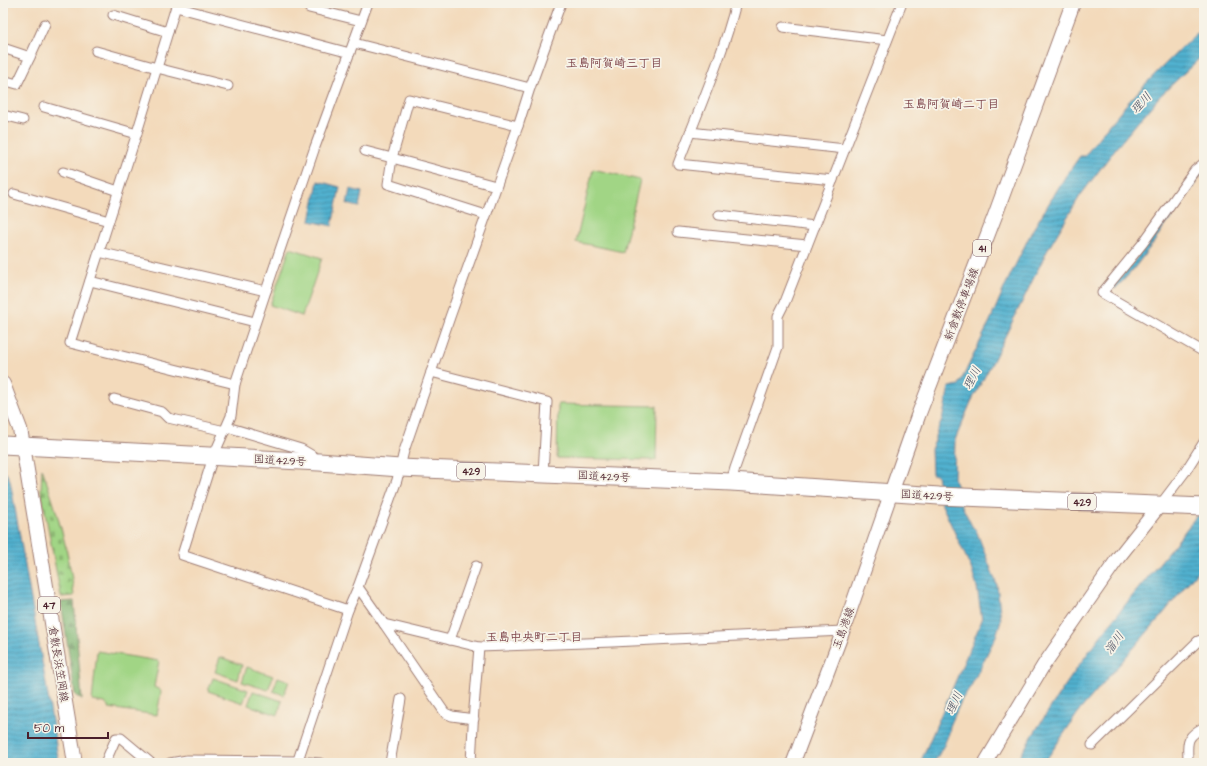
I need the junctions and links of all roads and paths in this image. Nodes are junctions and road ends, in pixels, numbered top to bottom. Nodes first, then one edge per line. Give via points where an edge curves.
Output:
1 (368, 3) edge
2 (561, 3) edge
3 (736, 3) edge
4 (902, 3) edge
5 (1073, 3) edge
6 (177, 5) edge
7 (309, 8) dead end
8 (113, 15) dead end
9 (362, 21) junction
10 (45, 24) dead end
11 (783, 27) dead end
12 (168, 32) junction
13 (888, 40) junction
14 (354, 43) junction
15 (3, 48) edge
16 (96, 51) dead end
17 (350, 54) junction
18 (30, 57) junction
19 (157, 68) junction
20 (3, 80) edge
21 (228, 86) dead end
22 (530, 88) junction
23 (44, 107) dead end
24 (3, 115) edge
25 (23, 120) dead end
26 (518, 126) junction
27 (690, 132) junction
28 (137, 134) junction
29 (845, 149) junction
30 (364, 151) dead end
31 (392, 158) junction
32 (1204, 163) edge
33 (63, 172) dead end
34 (833, 180) junction
35 (496, 186) junction
36 (118, 191) junction
37 (14, 194) dead end
38 (486, 215) junction
39 (719, 215) dead end
40 (109, 221) junction
41 (815, 226) junction
42 (678, 232) dead end
43 (807, 245) junction
44 (99, 252) junction
45 (90, 281) junction
46 (266, 291) junction
47 (255, 322) junction
48 (1204, 352) edge
49 (431, 372) junction
50 (3, 384) edge
51 (235, 384) junction
52 (114, 399) dead end
53 (226, 429) junction
54 (1204, 442) edge
55 (3, 445) edge
56 (23, 446) junction
57 (213, 457) junction
58 (319, 462) junction
59 (400, 468) junction
60 (542, 474) junction
61 (731, 482) junction
62 (891, 493) junction
63 (1160, 506) junction
64 (1203, 507) edge
65 (476, 566) dead end
66 (358, 587) junction
67 (348, 610) junction
68 (384, 624) junction
69 (842, 631) junction
70 (1204, 639) edge
71 (450, 640) junction
72 (479, 647) junction
73 (401, 699) dead end
74 (474, 719) junction
75 (1204, 727) edge
76 (1092, 745) dead end
77 (298, 762) edge
78 (75, 763) edge
79 (105, 763) edge
80 (151, 763) edge
81 (170, 763) edge
82 (320, 763) edge
83 (390, 763) edge
84 (472, 763) edge
85 (793, 763) edge
86 (985, 763) edge
87 (1188, 763) edge

1 - 9 street
2 - 22 street
3 - 27 street via 722,49
4 - 13 street
5 - 62 main road, 新倉敷停車場線 / 41
6 - 12 street
6 - 17 street
7 - 9 street
8 - 12 street
9 - 14 street
10 - 18 street
11 - 13 street
12 - 19 street
13 - 29 street
14 - 17 street
14 - 22 street
15 - 18 street
16 - 19 street
17 - 46 street
18 - 20 street via 17,84
19 - 21 street
19 - 28 street
22 - 26 street
23 - 28 street
24 - 25 street
26 - 31 street via 409,99
26 - 35 street
27 - 29 street
27 - 34 street via 678,164
28 - 36 street
29 - 34 street
30 - 31 street
31 - 35 street
31 - 38 street via 388,184
32 - 48 street via 1195,170 1143,243 1102,293
33 - 36 street
34 - 41 street
35 - 38 street
36 - 40 street
37 - 40 street
38 - 49 street
39 - 41 street
40 - 44 street
41 - 43 street
42 - 43 street
43 - 61 street via 778,316 778,346
44 - 45 street
44 - 46 street
45 - 47 street
45 - 51 street via 70,343
46 - 47 street
47 - 51 street
49 - 59 street
49 - 60 street via 547,402
50 - 56 main road, 倉敷長浜笠岡線 via 20,429
51 - 53 street via 231,416
52 - 53 street via 162,412 168,418
53 - 57 street
53 - 58 street via 301,449
54 - 63 street
55 - 56 highway, 国道429号 / 429
56 - 57 highway, 国道429号 / 429
56 - 78 main road, 倉敷長浜笠岡線 / 47
57 - 58 highway, 国道429号 / 429
57 - 67 street via 182,555
58 - 59 highway, 国道429号 / 429
59 - 60 highway, 国道429号 / 429
59 - 66 street
60 - 61 highway, 国道429号 / 429
61 - 62 highway, 国道429号 / 429
62 - 63 highway, 国道429号 / 429
62 - 69 street, 玉島港線
63 - 64 highway, 国道429号 / 429
63 - 86 street via 1118,558 1043,666
65 - 71 street
66 - 67 street
66 - 68 street
67 - 77 street
68 - 71 street
68 - 74 street via 444,713
69 - 72 street
69 - 85 street, 玉島港線
70 - 76 street via 1198,641
71 - 72 street
72 - 74 street
73 - 83 street
74 - 84 street
75 - 87 street via 1191,735 1188,741
77 - 81 street via 187,760
77 - 82 street
79 - 80 street via 116,738 121,738

